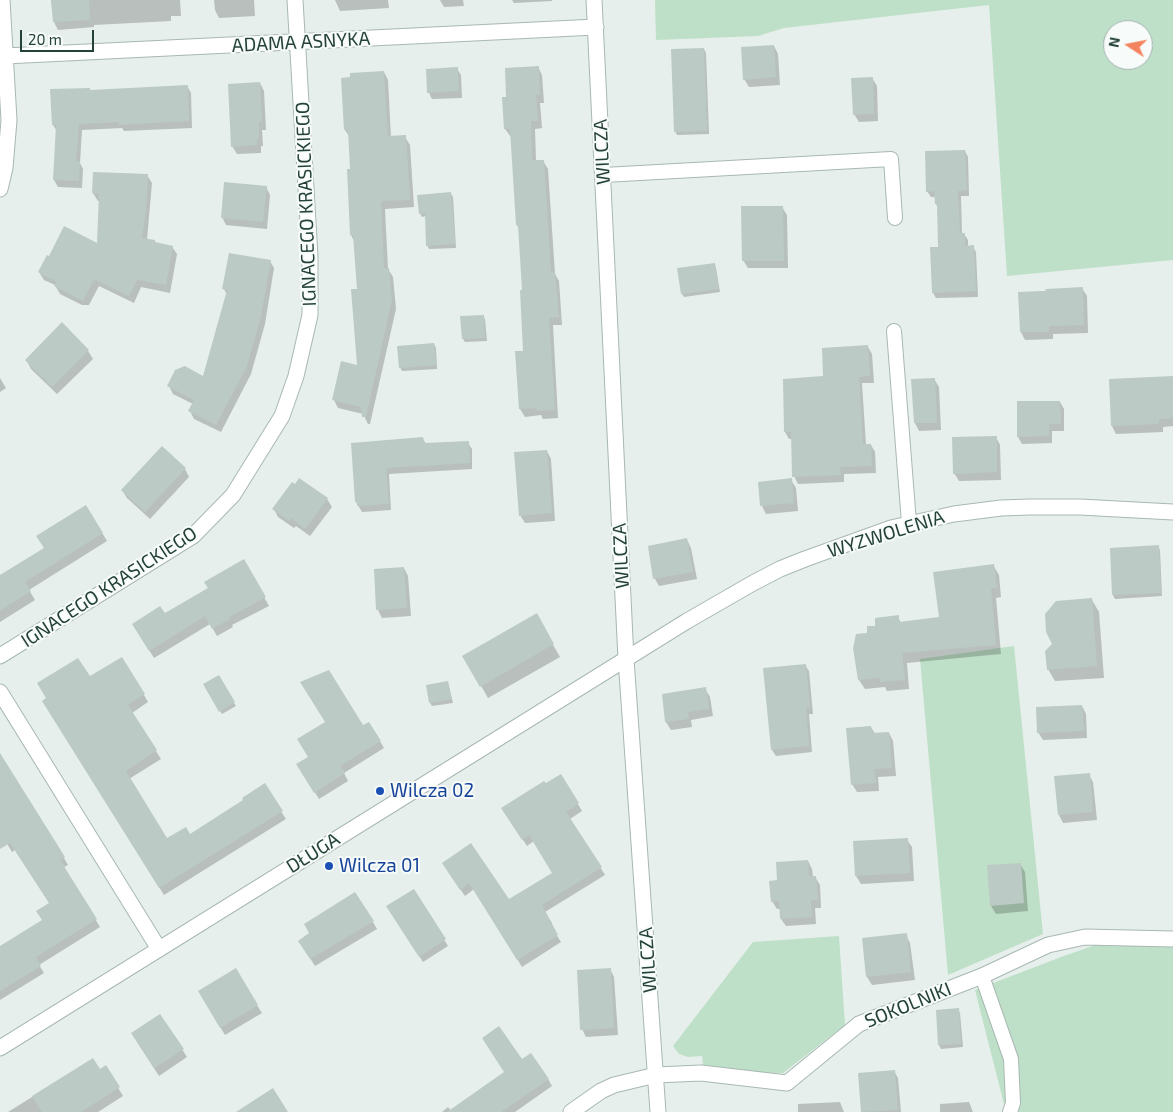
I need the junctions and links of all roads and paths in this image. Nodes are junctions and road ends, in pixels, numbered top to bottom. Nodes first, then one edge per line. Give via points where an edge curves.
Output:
1 (2, 0) edge
2 (296, 0) edge
3 (594, 0) edge
4 (596, 27) junction
5 (298, 42) junction
6 (6, 56) junction
7 (604, 175) junction
8 (0, 189) edge
9 (895, 218) dead end
10 (894, 331) dead end
11 (1173, 512) edge
12 (909, 523) junction
13 (0, 656) edge
14 (626, 659) junction
15 (0, 692) edge
16 (1173, 939) edge
17 (159, 949) junction
18 (982, 976) junction
19 (0, 1048) edge
20 (656, 1075) junction
21 (571, 1112) edge
22 (658, 1112) edge
23 (1010, 1112) edge

1 - 6 street
2 - 5 street, IGNACEGO KRASICKIEGO
3 - 4 street, WILCZA
4 - 5 street, ADAMA ASNYKA
4 - 7 street, WILCZA
5 - 6 street, ADAMA ASNYKA
5 - 13 street, IGNACEGO KRASICKIEGO via 310,257 310,315 296,376 282,416 233,496 193,536
6 - 8 street via 9,120
7 - 9 lane via 891,159
7 - 14 street, WILCZA
10 - 12 lane
11 - 12 street, WYZWOLENIA via 1080,507 1001,508
12 - 14 street, WYZWOLENIA via 780,570 726,598
14 - 17 street, DŁUGA
14 - 20 street, WILCZA
15 - 17 street
16 - 18 street, SOKOLNIKI via 1085,937 1048,945
17 - 19 street, DŁUGA
18 - 20 street, SOKOLNIKI via 859,1024 787,1083 701,1073
18 - 23 lane via 1011,1059 1013,1103
20 - 21 street, SOKOLNIKI via 614,1085
20 - 22 street, WILCZA

